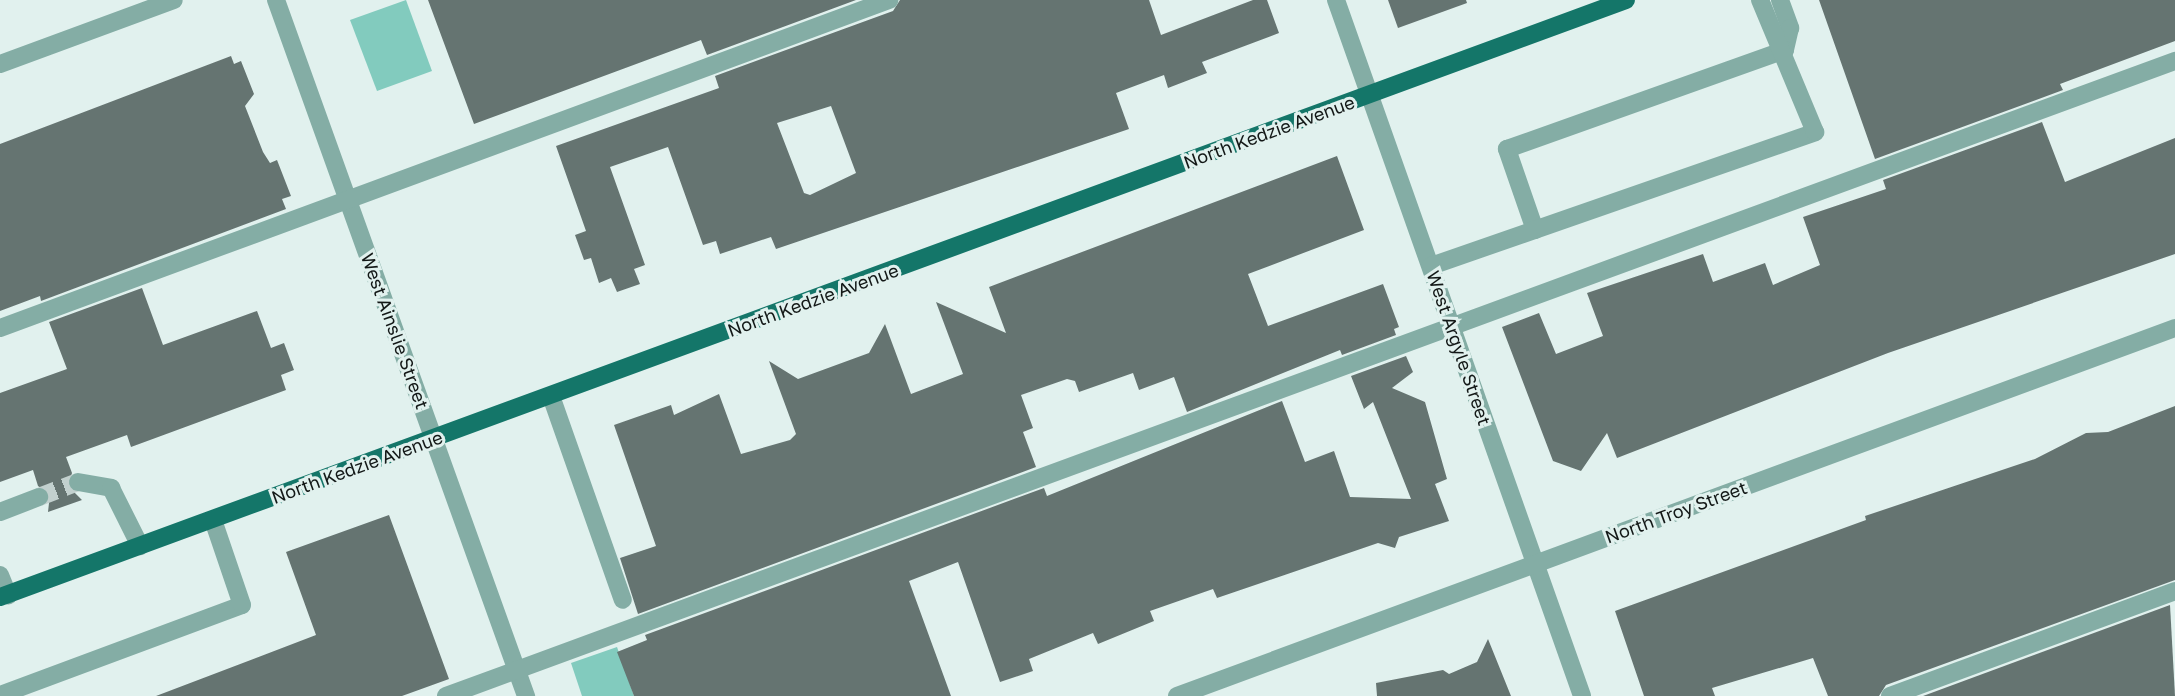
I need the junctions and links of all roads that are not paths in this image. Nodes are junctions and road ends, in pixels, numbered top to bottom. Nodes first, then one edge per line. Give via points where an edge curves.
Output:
1 (174, 0) edge
2 (276, 0) edge
3 (889, 0) edge
4 (1336, 0) edge
5 (1626, 0) edge
6 (1760, 0) edge
7 (1780, 0) edge
8 (1785, 50) junction
9 (2175, 61) edge
10 (0, 64) edge
11 (1370, 95) junction
12 (348, 201) junction
13 (1535, 230) junction
14 (1431, 266) junction
15 (1452, 327) junction
16 (0, 328) edge
17 (2175, 328) edge
18 (551, 396) junction
19 (434, 439) junction
20 (78, 482) tunnel mouth
21 (39, 497) tunnel mouth
22 (0, 512) edge
23 (213, 520) junction
24 (140, 546) junction
25 (1536, 564) junction
26 (0, 575) edge
27 (2175, 591) edge
28 (4, 596) edge
29 (623, 600) dead end
30 (517, 670) junction
31 (0, 694) edge
32 (446, 696) edge
33 (526, 696) edge
34 (1177, 696) edge
35 (1582, 696) edge
36 (1890, 696) edge

1 - 10 street
2 - 12 street, West Ainslie Street
3 - 12 street
4 - 11 street, West Argyle Street
5 - 11 main road, North Kedzie Avenue
6 - 8 street via 1771,35
7 - 8 street via 1790,28
8 - 13 street via 1507,149
8 - 13 street via 1815,132
9 - 15 street
11 - 14 street, West Argyle Street
11 - 18 main road, North Kedzie Avenue
12 - 16 street
12 - 19 street, West Ainslie Street
13 - 14 street
14 - 15 street, West Argyle Street
15 - 25 street, West Argyle Street
15 - 30 street
17 - 25 street, North Troy Street
18 - 19 main road, North Kedzie Avenue
18 - 29 street
19 - 23 main road, North Kedzie Avenue
19 - 30 street, West Ainslie Street
20 - 24 street via 111,488
21 - 22 street
23 - 24 main road, North Kedzie Avenue
23 - 31 street via 242,605
24 - 28 main road, North Kedzie Avenue
25 - 34 street, North Troy Street
25 - 35 street, West Argyle Street
26 - 28 street
27 - 36 street
30 - 32 street
30 - 33 street, West Ainslie Street

